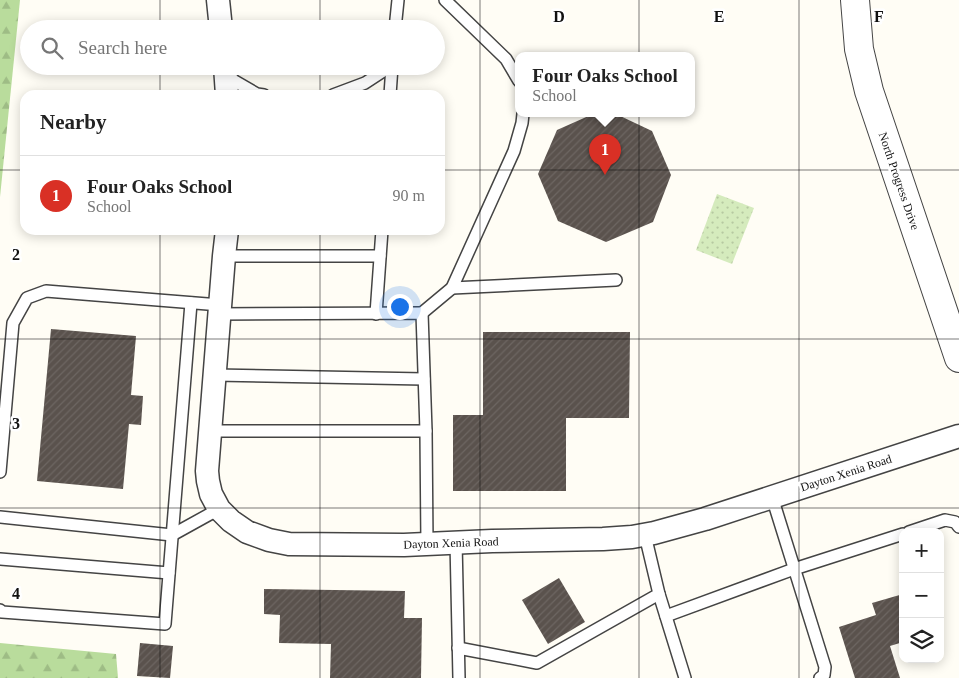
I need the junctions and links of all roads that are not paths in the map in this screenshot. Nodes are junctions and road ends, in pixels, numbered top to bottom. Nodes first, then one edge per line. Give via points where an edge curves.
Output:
1 (218, 0) edge
2 (398, 0) edge
3 (444, 0) edge
4 (855, 0) edge
5 (220, 20) edge
6 (396, 20) edge
7 (378, 75) edge
8 (391, 75) edge
9 (515, 75) edge
10 (226, 79) edge
11 (249, 90) edge
12 (346, 90) edge
13 (390, 90) edge
14 (522, 117) edge
15 (226, 235) edge
16 (382, 235) edge
17 (224, 256) junction
18 (380, 256) junction
19 (616, 280) dead end
20 (452, 288) junction
21 (191, 303) junction
22 (220, 310) junction
23 (422, 313) junction
24 (376, 314) junction
25 (959, 358) edge
26 (214, 375) junction
27 (424, 379) junction
28 (210, 431) junction
29 (426, 431) junction
30 (959, 436) edge
31 (0, 472) edge
32 (772, 497) junction
33 (219, 509) junction
34 (0, 517) edge
35 (959, 527) edge
36 (921, 528) edge
37 (645, 534) junction
38 (899, 535) edge
39 (172, 536) junction
40 (456, 542) junction
41 (427, 544) junction
42 (0, 559) edge
43 (794, 569) junction
44 (169, 573) junction
45 (659, 594) junction
46 (0, 610) edge
47 (666, 616) junction
48 (458, 648) junction
49 (459, 678) edge
50 (685, 678) edge
51 (820, 678) edge

1 - 5 street
2 - 6 lane
3 - 9 lane via 506,59
4 - 25 street, North Progress Drive via 859,49 868,91
7 - 12 lane
8 - 13 lane
10 - 11 lane
14 - 20 lane via 514,151
15 - 17 street, Dayton Xenia Road
16 - 18 lane
17 - 18 lane
17 - 22 street, Dayton Xenia Road
18 - 24 lane
19 - 20 lane
20 - 23 lane
21 - 22 lane
21 - 31 lane via 46,291 27,298 13,322
21 - 39 lane
22 - 24 lane
22 - 26 street, Dayton Xenia Road
23 - 24 lane
23 - 27 lane
26 - 27 lane
26 - 28 street, Dayton Xenia Road
27 - 29 lane
28 - 29 lane
28 - 33 street, Dayton Xenia Road via 208,481
29 - 41 lane
30 - 32 street, Dayton Xenia Road
32 - 37 street, Dayton Xenia Road
32 - 43 lane
33 - 39 lane
33 - 41 street, Dayton Xenia Road via 247,532 289,544
34 - 39 lane
35 - 36 lane via 955,522 945,520
37 - 40 street, Dayton Xenia Road via 603,539
37 - 45 lane
38 - 43 lane
39 - 44 lane
40 - 41 street, Dayton Xenia Road
40 - 48 lane
42 - 44 lane
43 - 47 lane
43 - 51 lane via 825,667
44 - 46 lane via 165,624
45 - 47 lane
45 - 48 lane via 537,662
47 - 50 lane
48 - 49 lane

